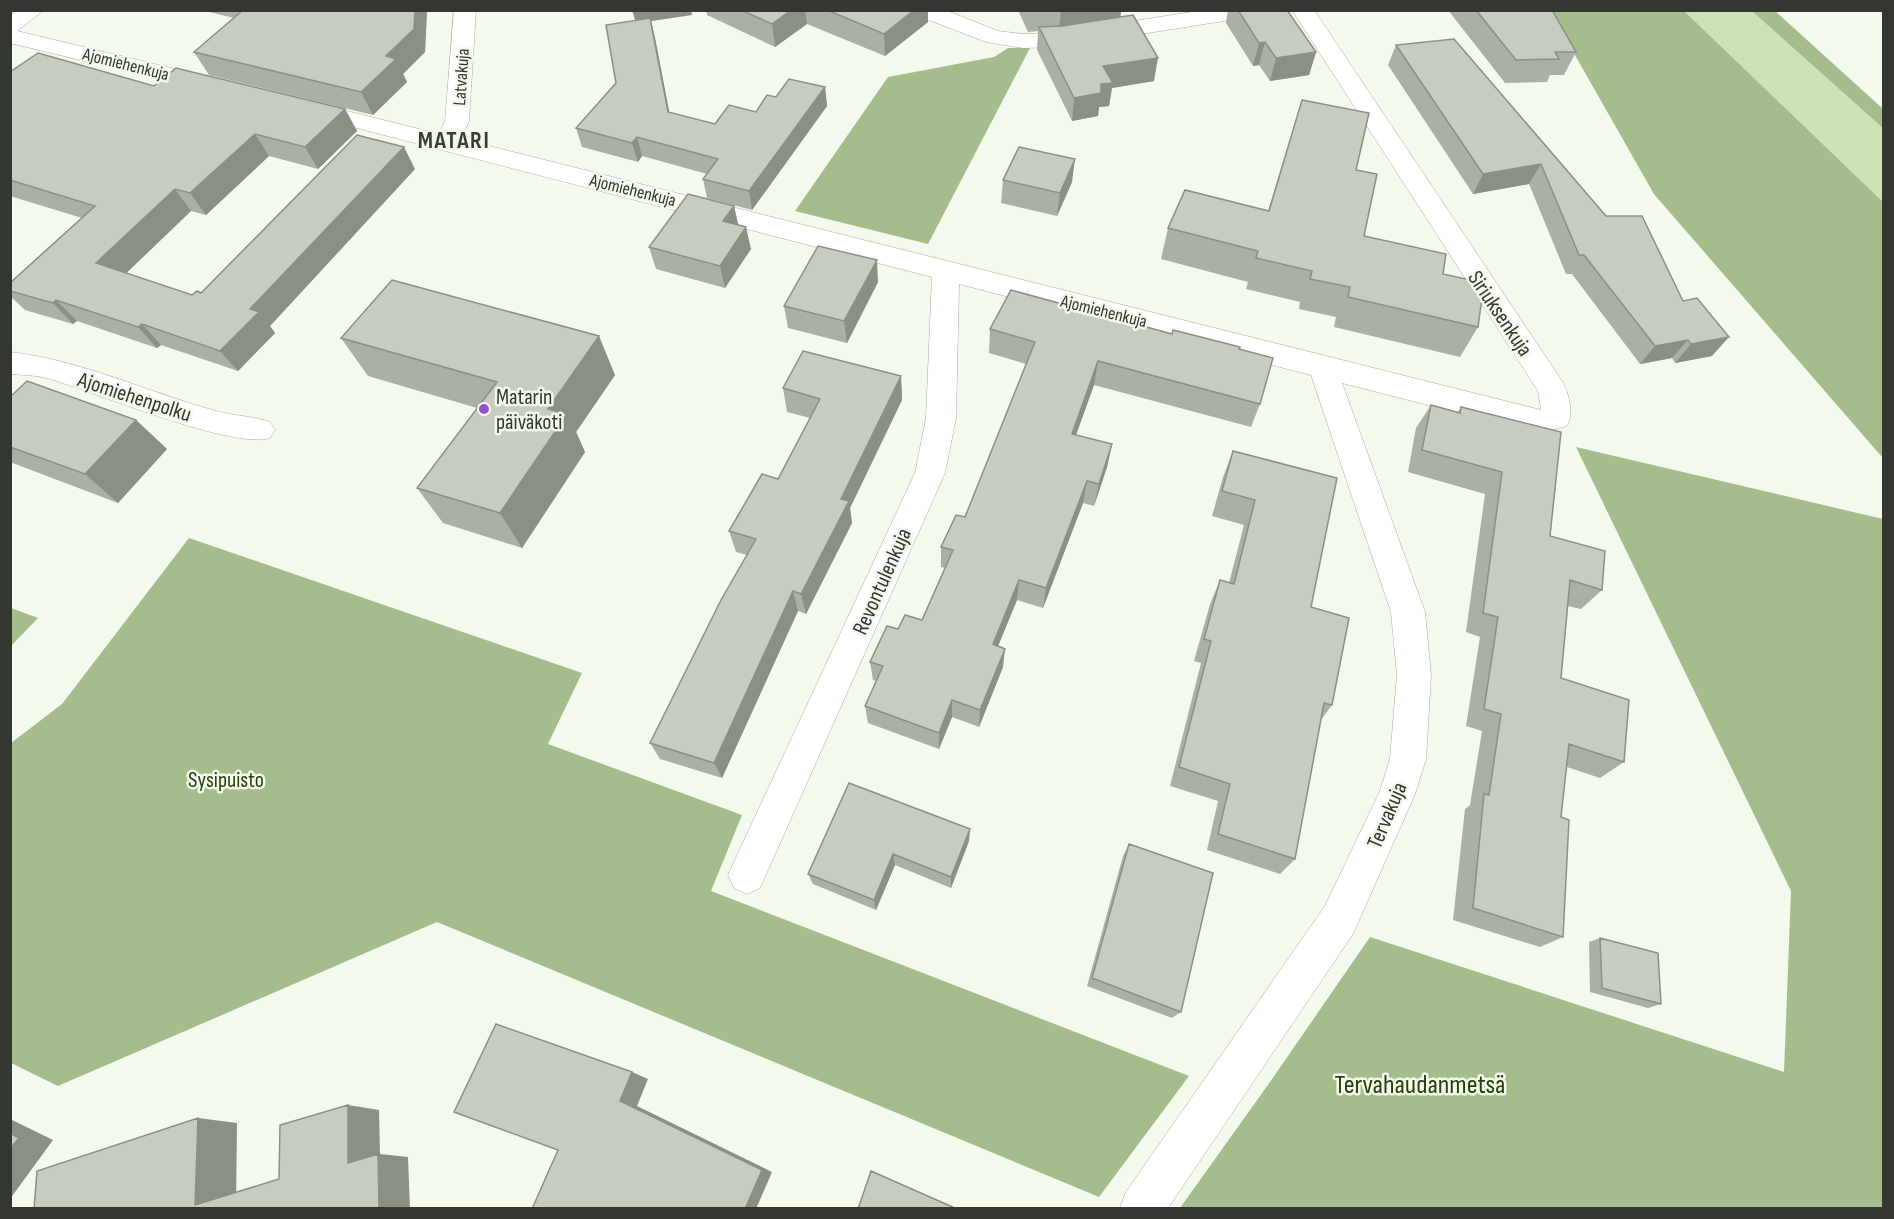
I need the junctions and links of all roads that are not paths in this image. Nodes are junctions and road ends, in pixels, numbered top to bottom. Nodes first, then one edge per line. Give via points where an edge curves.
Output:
1 (33, 10) edge
2 (465, 10) edge
3 (924, 10) edge
4 (1249, 10) edge
5 (1303, 10) edge
6 (10, 26) edge
7 (23, 45) edge
8 (232, 90) edge
9 (289, 104) edge
10 (448, 142) junction
11 (946, 270) junction
12 (10, 363) edge
13 (1323, 369) junction
14 (260, 430) dead end
15 (747, 875) dead end
16 (1142, 1209) edge

1 - 6 street
2 - 10 street, Latvakuja via 457,121
3 - 4 street via 994,37 1023,41 1059,40
5 - 13 street, Siriuksenkuja via 1551,389 1557,418 1537,422
7 - 8 street, Ajomiehenkuja
9 - 10 street, Ajomiehenkuja
10 - 11 street, Ajomiehenkuja
11 - 13 street, Ajomiehenkuja
11 - 15 street, Revontulenkuja via 941,418 930,473
12 - 14 street, Ajomiehenpolku via 45,367 218,423
13 - 16 street, Tervakuja via 1408,612 1414,675 1408,759 1397,794 1339,920

